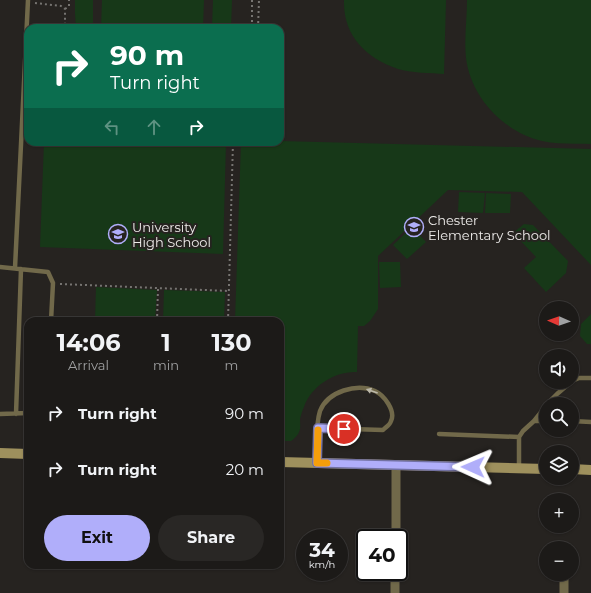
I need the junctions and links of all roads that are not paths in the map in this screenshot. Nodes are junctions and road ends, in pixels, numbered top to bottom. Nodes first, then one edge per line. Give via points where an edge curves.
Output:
1 (28, 0) edge
2 (27, 24) edge
3 (24, 82) edge
4 (0, 267) edge
5 (15, 268) junction
6 (21, 268) junction
7 (52, 317) edge
8 (579, 378) edge
9 (591, 378) edge
10 (563, 389) edge
11 (554, 397) edge
12 (24, 413) edge
13 (0, 414) edge
14 (16, 414) junction
15 (539, 415) edge
16 (534, 421) junction
17 (539, 421) edge
18 (579, 422) edge
19 (591, 422) edge
20 (318, 428) junction
21 (439, 434) dead end
22 (519, 437) junction
23 (0, 454) edge
24 (24, 454) edge
25 (284, 462) edge
26 (317, 463) junction
27 (396, 465) junction
28 (519, 468) junction
29 (539, 469) edge
30 (579, 470) edge
31 (591, 470) edge
32 (396, 529) edge
33 (396, 581) edge
34 (564, 581) edge
35 (395, 593) edge
36 (564, 593) edge

1 - 2 lane
3 - 5 lane
4 - 5 lane
5 - 6 lane
6 - 7 lane via 48,272 53,283
6 - 14 lane
8 - 9 lane
10 - 11 lane
12 - 14 lane
13 - 14 lane
15 - 16 lane
16 - 17 lane
16 - 22 lane
18 - 19 lane
20 -> 20 lane via 383,430 392,421 390,407 376,391 342,391 324,404
20 - 26 lane
21 - 22 lane
22 - 28 lane
23 - 24 street
25 - 26 street
26 - 27 street
27 - 28 street
27 - 32 street
28 - 29 street
30 - 31 street
33 - 35 street
34 - 36 street

